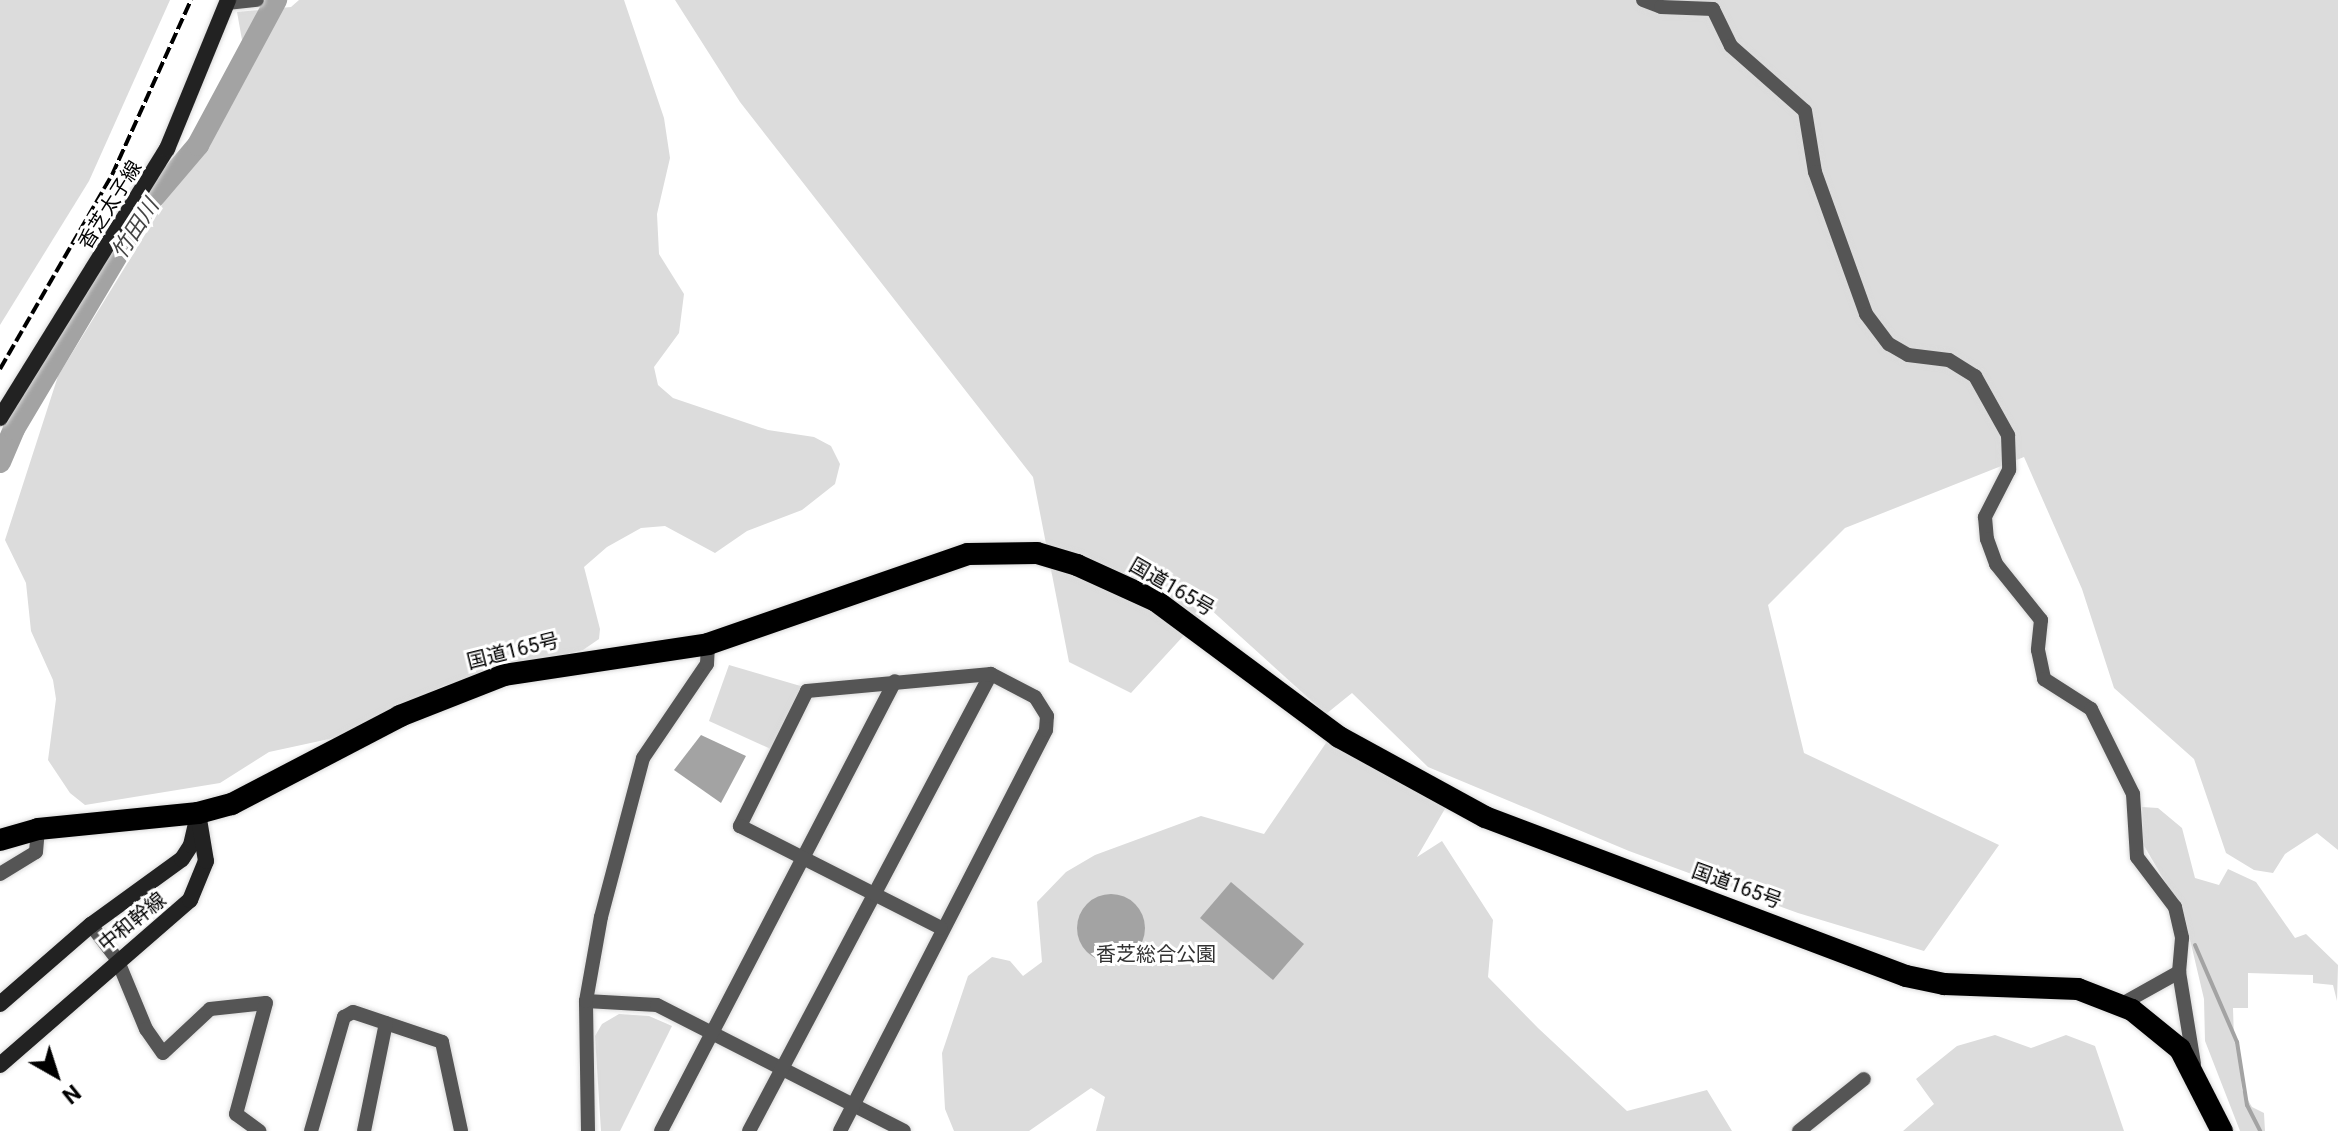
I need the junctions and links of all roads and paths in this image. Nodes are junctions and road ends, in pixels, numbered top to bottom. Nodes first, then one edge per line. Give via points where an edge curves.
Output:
1 (257, 0) edge
2 (1643, 0) edge
3 (228, 1) edge
4 (0, 418) edge
5 (708, 644) junction
6 (991, 674) junction
7 (895, 681) junction
8 (198, 813) junction
9 (38, 829) junction
10 (0, 840) edge
11 (805, 858) junction
12 (0, 874) edge
13 (872, 892) junction
14 (91, 925) junction
15 (941, 928) junction
16 (117, 959) junction
17 (2179, 972) junction
18 (586, 1001) junction
19 (0, 1004) edge
20 (2120, 1005) junction
21 (386, 1023) junction
22 (713, 1034) junction
23 (0, 1065) edge
24 (2194, 1068) junction
25 (782, 1069) junction
26 (1864, 1079) dead end
27 (854, 1105) junction
28 (259, 1131) edge
29 (311, 1131) edge
30 (364, 1131) edge
31 (461, 1131) edge
32 (588, 1131) edge
33 (661, 1131) edge
34 (749, 1131) edge
35 (840, 1131) edge
36 (904, 1131) edge
37 (1799, 1131) edge
38 (2222, 1131) edge

1 - 3 street
2 - 17 street via 1661,7 1713,9 1731,46 1805,111 1815,172 1866,314 1889,344 1908,355 1949,360 1975,376 1992,404 2008,435 2009,470 1985,517 1987,539 1996,564 2029,598 2041,620 2038,650 2044,679 2091,709 2133,794 2137,857 2175,907 2182,938
3 - 4 main road, 香芝太子線 via 167,149
5 - 8 highway, 国道165号 via 556,664 453,691 272,786
5 - 18 street via 707,664 643,758 601,917
5 - 20 highway, 国道165号 via 968,554 1037,553 1156,601 1339,737 1485,817 1906,976 1944,984 2078,989
6 - 7 street
6 - 13 street
6 - 15 street via 1035,697 1047,716 1046,730
7 - 11 street
7 - 11 street via 807,691 740,826
8 - 9 highway, 国道165号
8 - 14 main road, 中和幹線 via 182,859
8 - 16 main road, 中和幹線 via 206,861 201,882 176,914
9 - 10 highway, 国道165号
9 - 12 street via 36,852
11 - 13 street
11 - 22 street
13 - 15 street
13 - 25 street
14 - 16 street
14 - 19 main road, 中和幹線
15 - 27 street
16 - 23 main road, 中和幹線
16 - 28 street via 146,1029 163,1053 210,1009 266,1003 236,1114
17 - 20 street
17 - 24 street
18 - 22 street via 657,1005
18 - 32 street
20 - 24 highway, 国道165号 via 2180,1049
21 - 29 street via 353,1012 344,1017
21 - 30 street
21 - 31 street via 447,1048
22 - 25 street
22 - 33 street
24 - 38 highway, 国道165号
25 - 27 street
25 - 34 street
26 - 37 street
27 - 35 street
27 - 36 street

